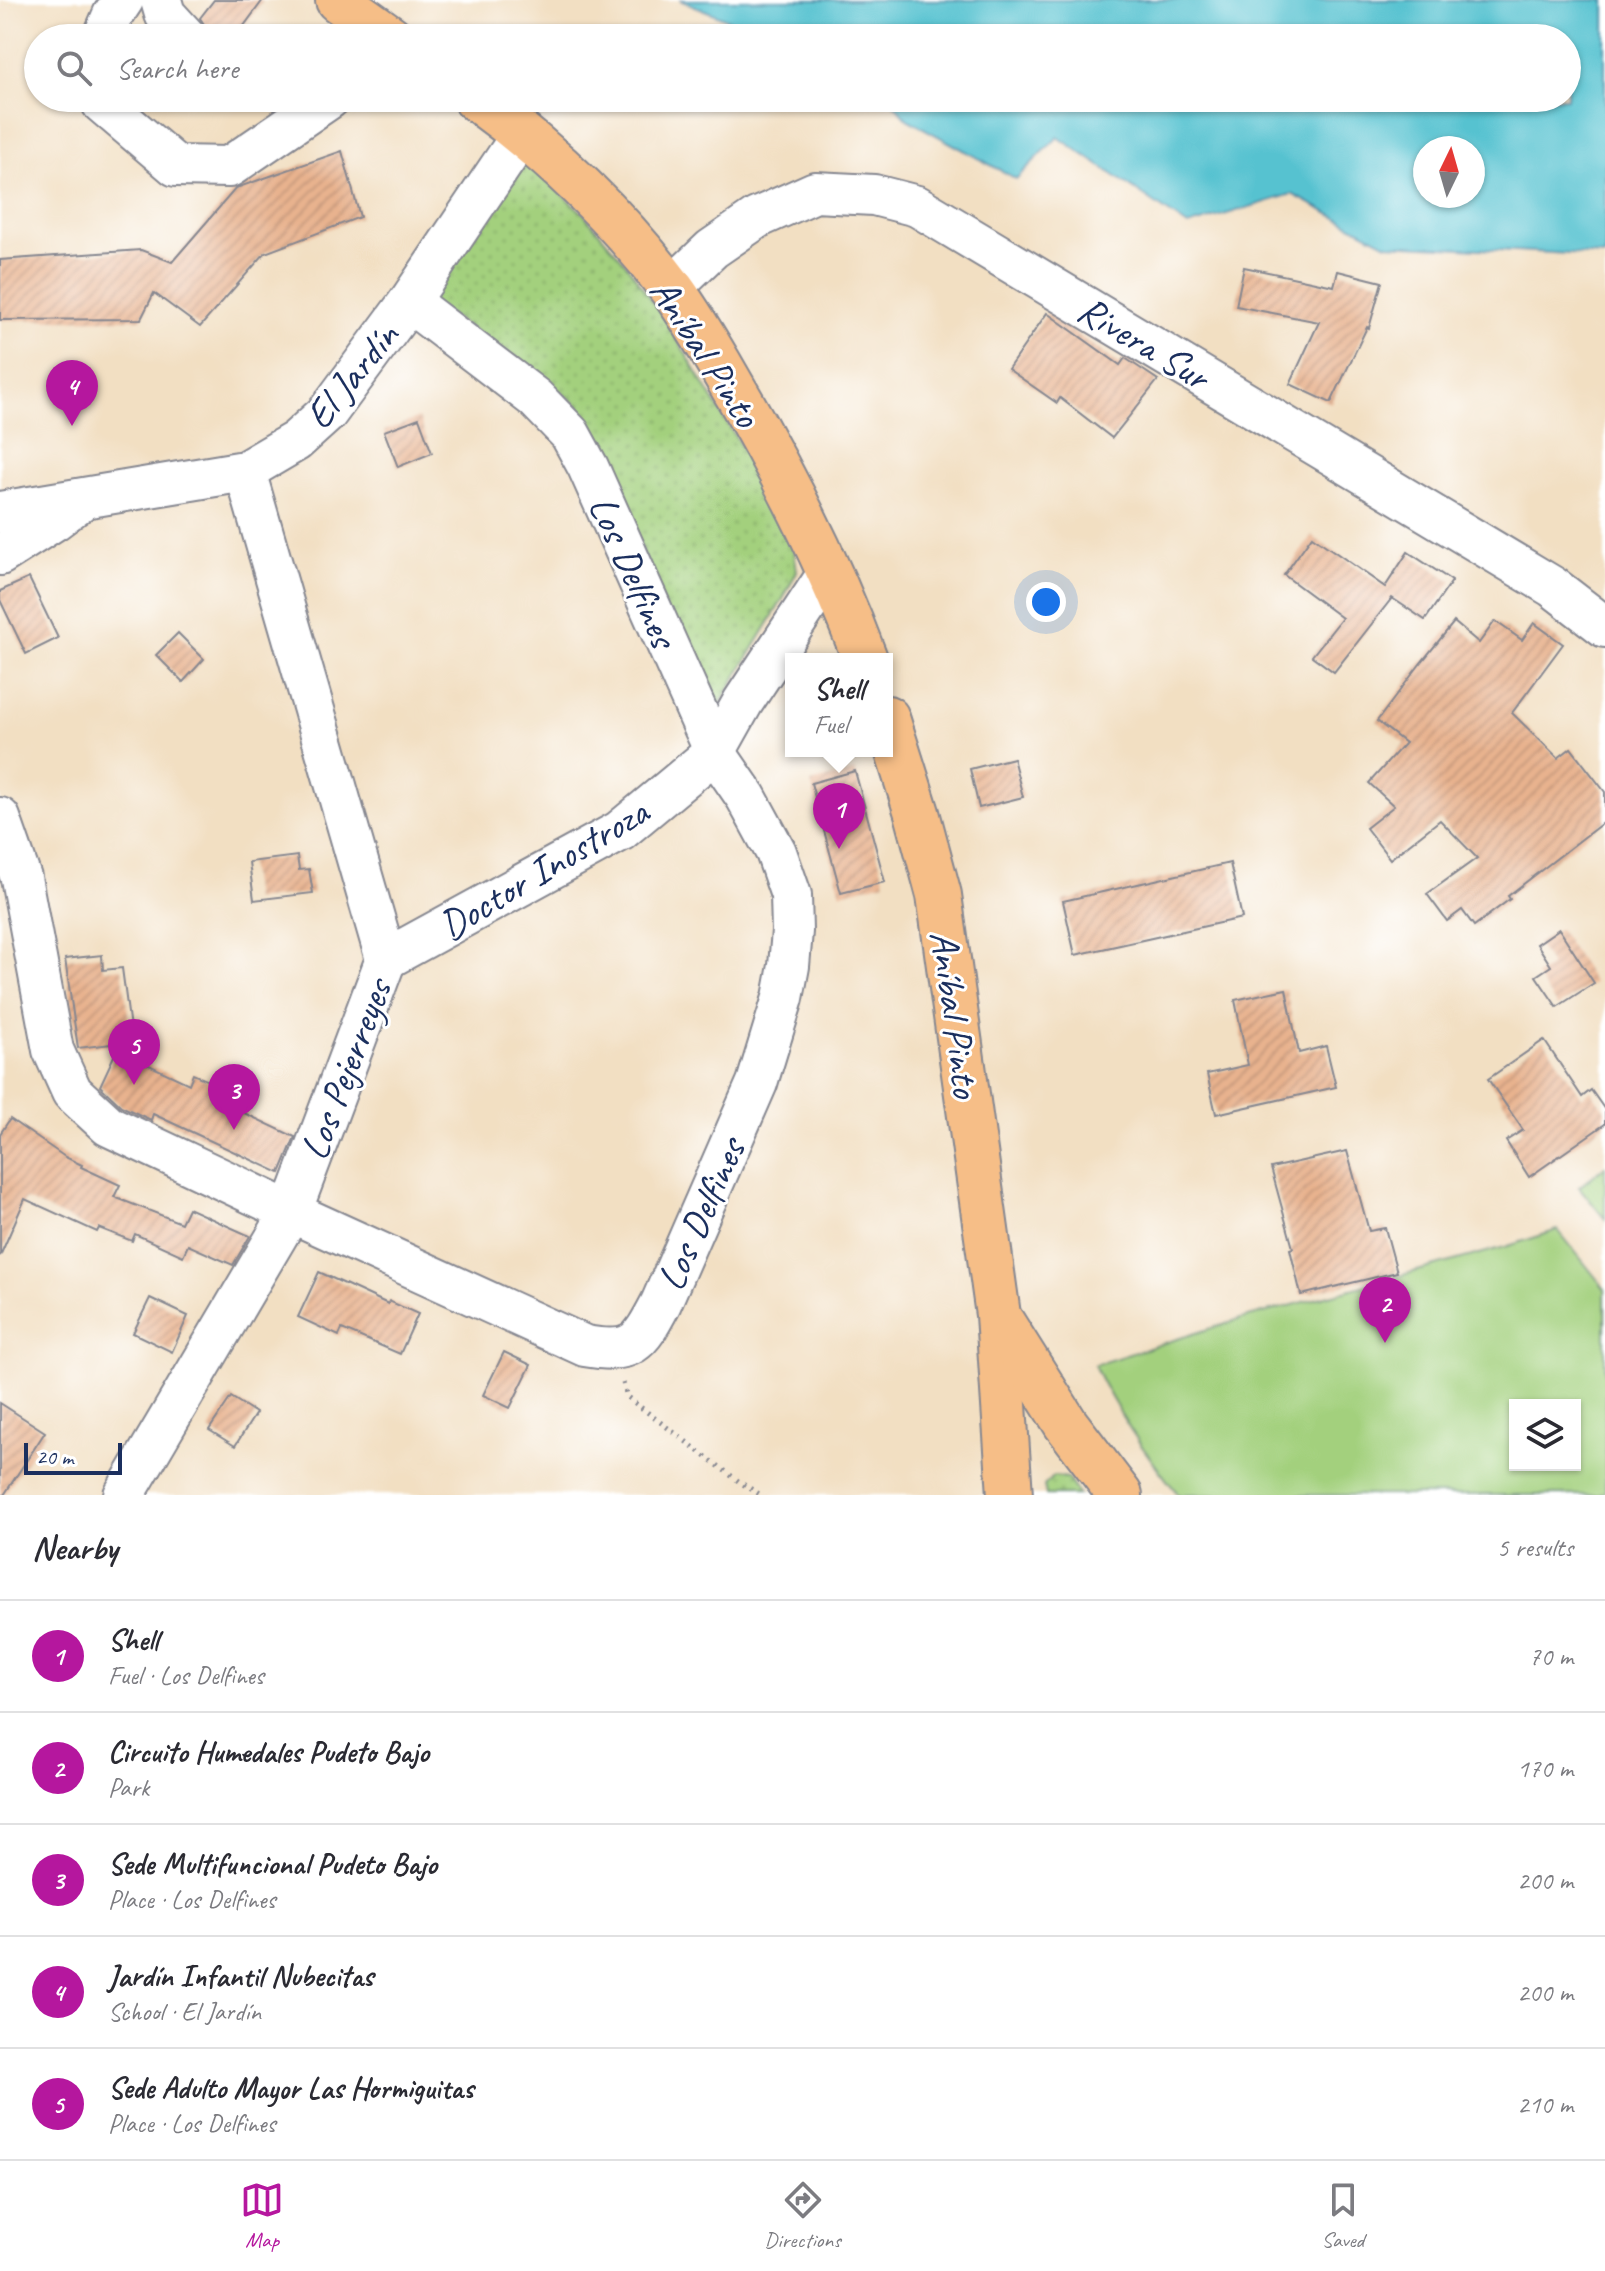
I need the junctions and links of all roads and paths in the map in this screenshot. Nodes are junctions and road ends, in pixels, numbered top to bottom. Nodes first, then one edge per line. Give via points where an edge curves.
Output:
1 (123, 0) edge
2 (161, 0) edge
3 (338, 0) edge
4 (109, 24) edge
5 (174, 24) edge
6 (371, 24) edge
7 (113, 112) edge
8 (298, 112) edge
9 (494, 112) edge
10 (523, 133) junction
11 (671, 288) junction
12 (409, 302) junction
13 (245, 471) junction
14 (85, 497) junction
15 (0, 512) edge
16 (0, 555) edge
17 (829, 572) junction
18 (1605, 627) edge
19 (863, 653) edge
20 (893, 737) edge
21 (715, 752) junction
22 (0, 818) edge
23 (386, 959) junction
24 (291, 1212) junction
25 (998, 1315) junction
26 (615, 1351) junction
27 (124, 1495) edge
28 (761, 1495) edge
29 (1010, 1495) edge
30 (1120, 1495) edge

1 - 4 street
2 - 5 street
3 - 6 main road
7 - 8 street via 176,166 229,167
9 - 10 main road, Aníbal Pinto
10 - 11 main road, Aníbal Pinto via 606,211
10 - 12 street, El Jardín
11 - 17 main road, Aníbal Pinto via 756,426
11 - 18 street, Rivera Sur via 712,249 757,218 815,192 874,195 917,206 1553,587
12 - 13 street, El Jardín via 327,413 296,441
12 - 21 street, Los Delfines via 535,398 570,434
13 - 14 street, El Jardín
13 - 23 street, Los Pejerreyes
14 - 15 street, El Jardín
14 - 16 street
17 - 19 main road, Aníbal Pinto
17 - 21 street, Doctor Inostroza
20 - 25 main road, Aníbal Pinto via 939,895
21 - 23 street, Doctor Inostroza via 620,831
21 - 26 street, Los Delfines via 746,797 781,866 791,895 789,966 757,1083 661,1303 645,1332
22 - 24 street via 21,878 53,1050 72,1092 109,1126
23 - 24 street, Los Pejerreyes
24 - 26 street via 585,1346
24 - 27 street, Los Pejerreyes
25 - 29 main road, Aníbal Pinto
25 - 30 main road, Aníbal Pinto via 1066,1424
26 - 28 path via 627,1397

